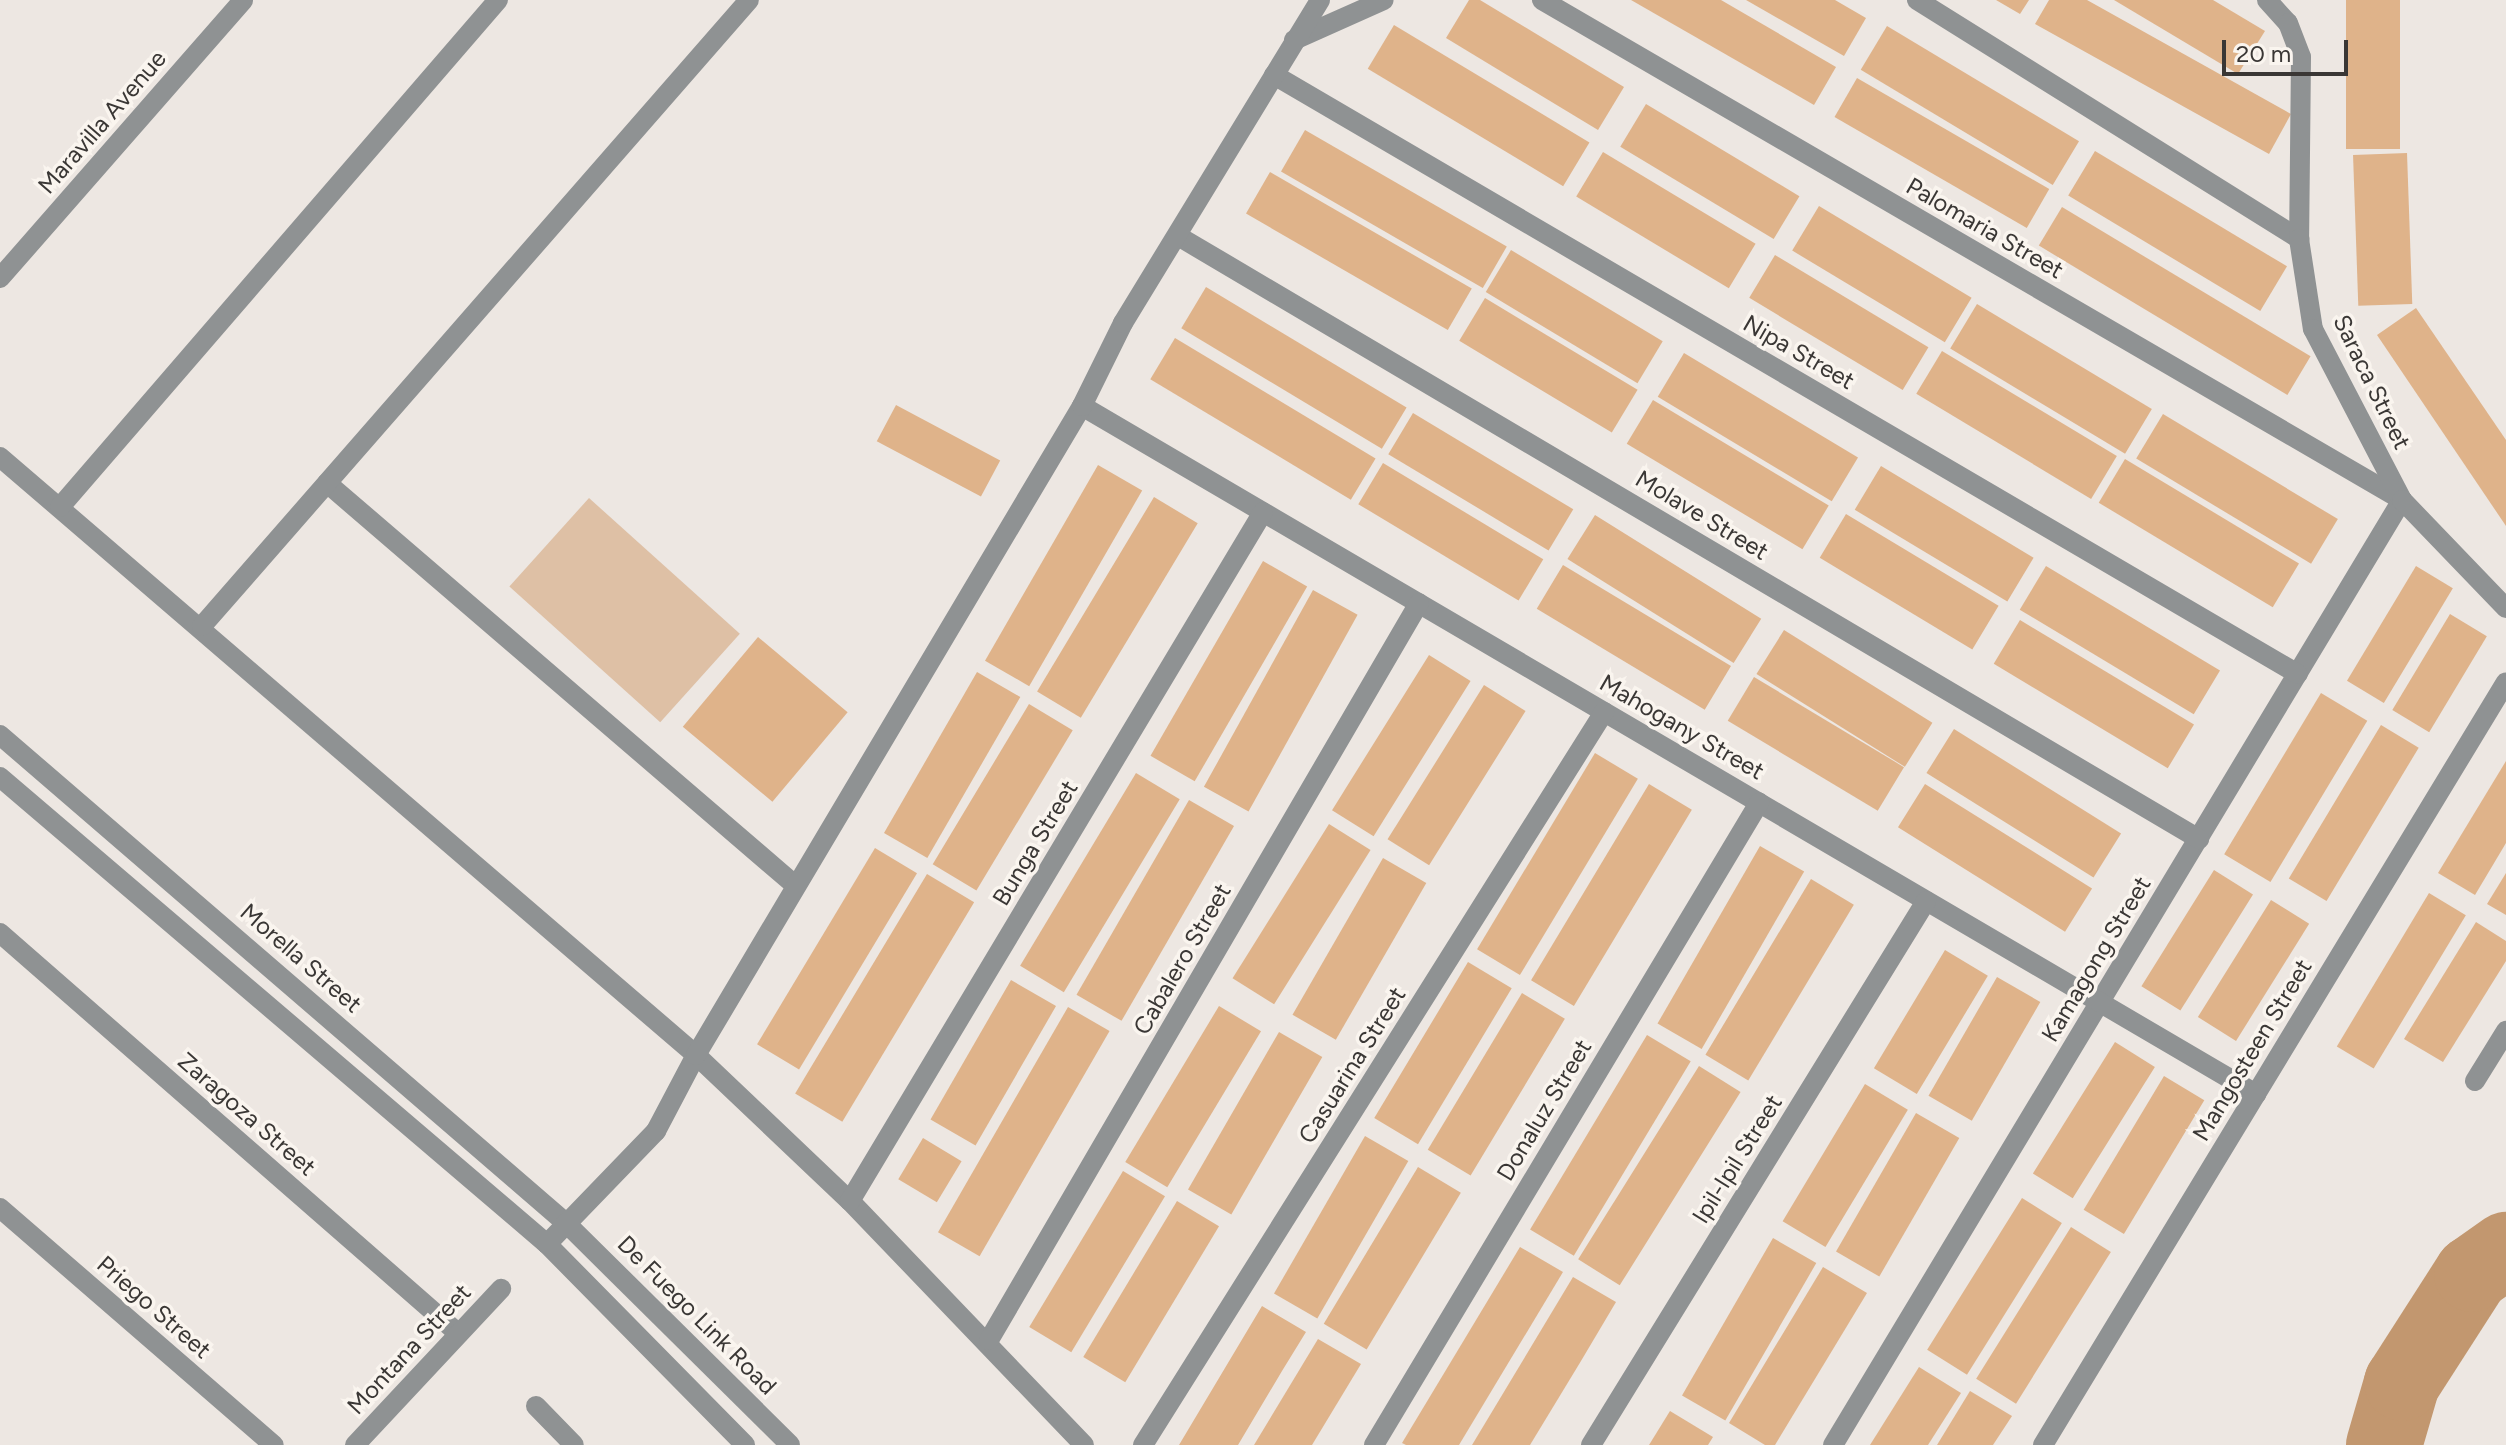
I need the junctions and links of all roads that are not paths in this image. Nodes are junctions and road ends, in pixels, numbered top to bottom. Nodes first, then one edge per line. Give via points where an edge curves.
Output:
1 (243, 0) edge
2 (498, 0) edge
3 (749, 0) edge
4 (1320, 0) edge
5 (1384, 0) edge
6 (1542, 0) edge
7 (1917, 0) edge
8 (2267, 0) edge
9 (1294, 40) junction
10 (1274, 75) junction
11 (1178, 236) junction
12 (2299, 239) junction
13 (0, 278) edge
14 (1082, 406) junction
15 (0, 457) edge
16 (327, 483) junction
17 (2402, 500) junction
18 (60, 507) junction
19 (1263, 512) junction
20 (1419, 603) junction
21 (2506, 608) edge
22 (202, 626) junction
23 (2298, 674) junction
24 (2506, 682) edge
25 (1604, 712) junction
26 (0, 735) edge
27 (0, 777) edge
28 (1759, 803) junction
29 (2199, 839) junction
30 (796, 886) junction
31 (1926, 901) junction
32 (0, 933) edge
33 (2100, 1003) junction
34 (2506, 1031) edge
35 (696, 1055) junction
36 (2475, 1081) dead end
37 (2256, 1094) junction
38 (850, 1201) junction
39 (0, 1208) edge
40 (566, 1223) junction
41 (547, 1244) junction
42 (501, 1289) dead end
43 (459, 1334) junction
44 (989, 1340) junction
45 (536, 1406) dead end
46 (274, 1445) edge
47 (355, 1445) edge
48 (574, 1445) edge
49 (745, 1445) edge
50 (790, 1445) edge
51 (1084, 1445) edge
52 (1143, 1445) edge
53 (1374, 1445) edge
54 (1591, 1445) edge
55 (1833, 1445) edge
56 (2043, 1445) edge

1 - 13 street, Maravilla Avenue
2 - 18 street
3 - 16 street
4 - 9 street
5 - 9 street
6 - 17 street, Palomaria Street
7 - 12 street
8 - 12 street, Saraca Street via 2288,23 2301,57
9 - 10 street
10 - 11 street
10 - 23 street, Nipa Street
11 - 14 street via 1123,323
11 - 29 street, Molave Street
12 - 17 street, Saraca Street via 2313,329
14 - 19 street, Mahogany Street
14 - 30 street
15 - 18 street
16 - 22 street
16 - 30 street
17 - 21 street, Saraca Street
17 - 23 street, Kamagong Street
18 - 22 street
19 - 20 street, Mahogany Street
19 - 38 street, Bunga Street
20 - 25 street, Mahogany Street
20 - 44 street, Cabalero Street
22 - 35 street
23 - 29 street, Kamagong Street
24 - 37 street, Mangosteen Street
25 - 28 street, Mahogany Street
25 - 52 street, Casuarina Street
26 - 40 street, Morella Street
27 - 41 street
28 - 31 street, Mahogany Street
28 - 53 street, Donaluz Street
29 - 33 street, Kamagong Street
30 - 35 street
31 - 33 street, Mahogany Street
31 - 54 street, Ipil-Ipil Street
32 - 43 street, Zaragoza Street
33 - 37 street, Mahogany Street
33 - 55 street, Kamagong Street
34 - 36 street
35 - 38 street
35 - 40 street via 656,1131
37 - 56 street, Mangosteen Street
38 - 44 street
39 - 46 street, Priego Street
40 - 41 street
40 - 50 street, De Fuego Link Road
41 - 49 street
42 - 43 street, Montana Street
43 - 47 street, Montana Street
44 - 51 street
45 - 48 street

